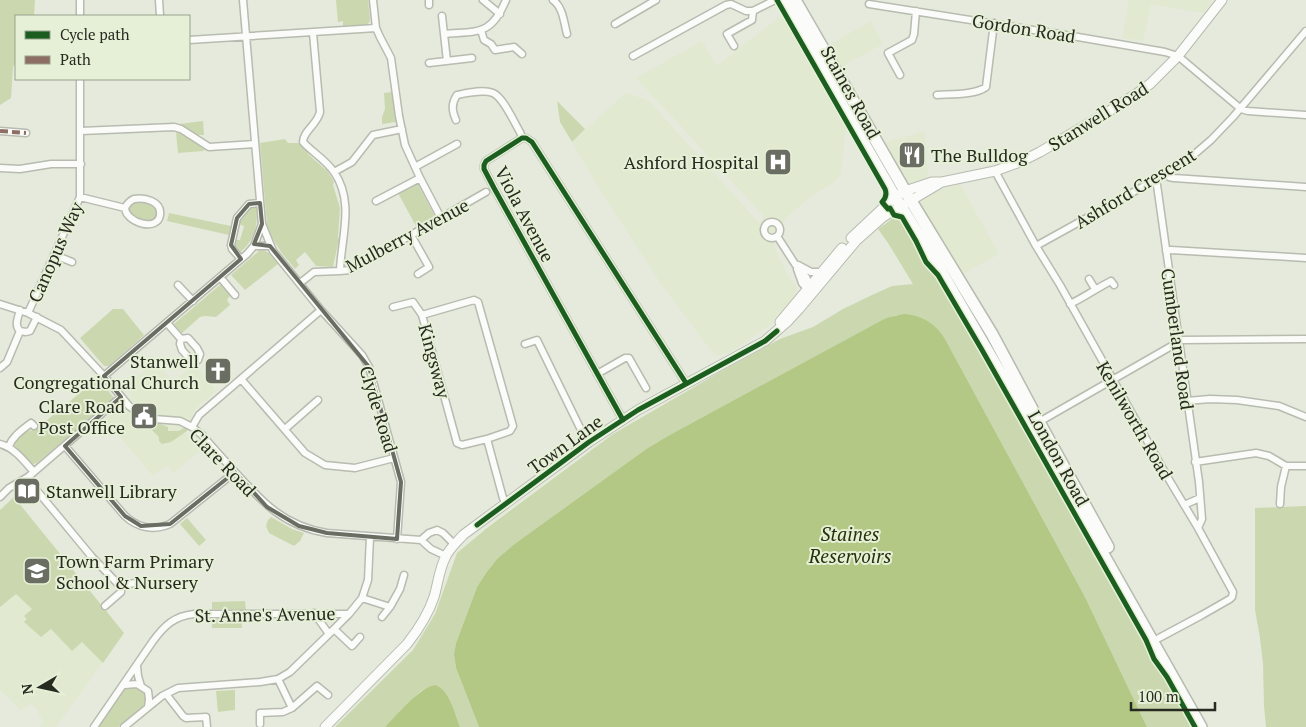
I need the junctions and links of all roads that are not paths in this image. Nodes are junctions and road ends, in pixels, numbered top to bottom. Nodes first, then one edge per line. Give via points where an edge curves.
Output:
1 (80, 0) edge
2 (159, 0) edge
3 (243, 0) edge
4 (373, 0) edge
5 (483, 0) edge
6 (506, 0) edge
7 (553, 0) edge
8 (656, 0) edge
9 (775, 0) edge
10 (783, 0) edge
11 (795, 0) edge
12 (1222, 0) edge
13 (869, 4) edge
14 (753, 11) junction
15 (916, 11) junction
16 (500, 14) junction
17 (80, 15) edge
18 (160, 15) edge
19 (442, 16) dead end
20 (615, 24) dead end
21 (994, 24) junction
22 (376, 28) junction
23 (481, 30) junction
24 (1306, 31) edge
25 (312, 33) junction
26 (444, 34) junction
27 (567, 34) dead end
28 (246, 37) junction
29 (190, 40) edge
30 (1299, 40) junction
31 (1306, 43) edge
32 (734, 46) dead end
33 (522, 54) dead end
34 (633, 56) dead end
35 (1178, 56) junction
36 (472, 58) dead end
37 (447, 61) junction
38 (429, 64) dead end
39 (900, 75) dead end
40 (80, 80) edge
41 (938, 95) dead end
42 (1241, 109) junction
43 (1306, 114) edge
44 (456, 120) dead end
45 (16, 124) dead end
46 (402, 129) junction
47 (0, 131) edge
48 (81, 131) junction
49 (15, 132) junction
50 (26, 133) dead end
51 (522, 138) junction
52 (255, 144) junction
53 (457, 144) dead end
54 (81, 164) junction
55 (0, 168) edge
56 (415, 168) junction
57 (995, 170) junction
58 (334, 172) junction
59 (1166, 174) junction
60 (420, 178) junction
61 (1155, 180) junction
62 (1306, 187) edge
63 (486, 192) dead end
64 (80, 198) junction
65 (903, 199) junction
66 (376, 202) dead end
67 (260, 203) junction
68 (126, 208) junction
69 (441, 218) junction
70 (262, 224) junction
71 (411, 235) junction
72 (777, 236) dead end
73 (254, 246) junction
74 (270, 246) junction
75 (1036, 246) junction
76 (1166, 251) junction
77 (55, 255) junction
78 (1306, 258) edge
79 (240, 259) junction
80 (72, 262) dead end
81 (795, 264) junction
82 (340, 271) junction
83 (821, 272) junction
84 (418, 274) dead end
85 (220, 277) junction
86 (1089, 279) dead end
87 (300, 283) junction
88 (178, 285) dead end
89 (1114, 285) dead end
90 (810, 289) junction
91 (1095, 289) junction
92 (235, 296) dead end
93 (192, 301) junction
94 (0, 304) edge
95 (1070, 304) junction
96 (393, 307) dead end
97 (20, 310) junction
98 (322, 310) junction
99 (28, 313) junction
100 (422, 315) junction
101 (36, 318) junction
102 (167, 323) junction
103 (20, 331) junction
104 (181, 339) dead end
105 (1306, 339) edge
106 (1178, 342) junction
107 (525, 344) dead end
108 (0, 368) edge
109 (597, 374) junction
110 (104, 376) junction
111 (241, 379) junction
112 (1113, 380) junction
113 (686, 383) junction
114 (646, 388) dead end
115 (121, 397) junction
116 (318, 400) dead end
117 (1187, 401) junction
118 (1306, 417) edge
119 (623, 420) junction
120 (1039, 422) junction
121 (34, 426) dead end
122 (192, 427) junction
123 (284, 429) junction
124 (487, 439) junction
125 (589, 442) junction
126 (0, 444) edge
127 (9, 446) junction
128 (65, 446) junction
129 (394, 458) junction
130 (1196, 462) junction
131 (1286, 466) junction
132 (1306, 466) edge
133 (34, 472) junction
134 (235, 472) junction
135 (28, 477) junction
136 (0, 497) edge
137 (1200, 498) junction
138 (506, 503) junction
139 (1280, 504) dead end
140 (1184, 505) junction
141 (1198, 528) junction
142 (370, 537) junction
143 (397, 539) junction
144 (421, 540) junction
145 (454, 544) junction
146 (446, 556) junction
147 (92, 557) junction
148 (84, 563) dead end
149 (404, 575) dead end
150 (141, 582) dead end
151 (121, 587) junction
152 (362, 598) junction
153 (105, 606) dead end
154 (390, 607) junction
155 (314, 613) junction
156 (349, 614) junction
157 (382, 616) dead end
158 (332, 632) junction
159 (360, 637) dead end
160 (1159, 638) junction
161 (137, 666) junction
162 (278, 679) junction
163 (124, 685) junction
164 (141, 686) junction
165 (148, 691) junction
166 (164, 695) junction
167 (328, 696) dead end
168 (148, 707) junction
169 (292, 708) junction
170 (260, 724) dead end
171 (94, 727) edge
172 (124, 727) edge
173 (207, 727) edge
174 (325, 727) edge
175 (1201, 727) edge
176 (1208, 727) edge

1 - 17 street
2 - 18 street
3 - 28 street
4 - 22 street
5 - 16 street
6 - 16 street
7 - 27 street via 560,8
8 - 20 street
9 - 14 street
10 - 65 highway, Staines Road
11 - 65 highway, Staines Road
12 - 35 main road, Stanwell Road
13 - 15 street, Gordon Road
14 - 32 street via 752,20 727,34
14 - 34 street via 731,4
15 - 21 street, Gordon Road
15 - 39 street via 912,40 888,53
16 - 23 street
19 - 26 street
21 - 35 street, Gordon Road
21 - 41 street via 986,86 969,93
22 - 25 street
22 - 46 street via 392,58
23 - 26 street
23 - 33 street via 484,40 495,50 514,47
24 - 30 street, Ashford Crescent
25 - 28 street
25 - 58 street via 320,112 319,119 303,136 303,142
26 - 37 street
28 - 29 street
28 - 52 street
30 - 31 street
30 - 42 street, Ashford Crescent
35 - 42 street
35 - 57 main road, Stanwell Road via 1150,84 1103,115 1040,152
36 - 37 street
37 - 38 street
40 - 48 street, Canopus Way
42 - 43 street
42 - 59 street, Ashford Crescent via 1211,140
44 - 51 street via 452,108 456,91 486,91 500,98
45 - 49 street
46 - 56 street
46 - 58 street via 373,135 352,162
47 - 49 street
48 - 52 street via 174,127 209,147
48 - 54 street, Canopus Way
49 - 50 street
51 - 109 street, Viola Avenue via 486,161 484,169
51 - 113 street via 532,142
52 - 67 street
53 - 56 street
54 - 55 street via 51,164 20,170
54 - 64 street, Canopus Way
56 - 60 street
57 - 65 main road, Stanwell Road via 932,182
57 - 75 street, Kenilworth Road
58 - 82 street via 341,184 346,207
59 - 61 street, Ashford Crescent
59 - 62 street via 1180,179
60 - 66 street
60 - 69 street
61 - 75 street, Ashford Crescent
61 - 76 street, Cumberland Road
63 - 69 street, Mulberry Avenue
64 - 68 street
64 - 77 street, Canopus Way
65 - 83 main road, Town Lane via 885,206
65 - 90 main road, Town Lane via 856,241
65 - 120 highway, London Road via 992,334
65 - 175 highway via 932,256
67 - 70 street
67 - 79 street via 249,204 237,218 231,245
68 - 68 street via 134,199 152,201 161,212 156,222 148,224 131,219
69 - 71 street, Mulberry Avenue
70 - 73 street
70 - 74 street, Clyde Road
71 - 82 street, Mulberry Avenue via 350,270
71 - 84 street via 429,267
72 - 81 street
73 - 74 street
73 - 79 street
74 - 87 street, Clyde Road
75 - 95 street, Kenilworth Road
76 - 78 street
76 - 106 street, Cumberland Road
77 - 80 street
77 - 99 street, Canopus Way
79 - 85 street
81 - 83 street via 811,272
81 - 90 street via 802,283
82 - 87 street, Mulberry Avenue via 314,272
83 - 90 main road, Town Lane
85 - 92 street
85 - 93 street
86 - 91 street
87 - 98 street, Clyde Road
88 - 93 street
89 - 91 street via 1111,281
90 - 113 main road, Town Lane via 756,345
91 - 95 street
93 - 102 street
94 - 97 street, Clare Road
95 - 112 street, Kenilworth Road
96 - 100 street via 413,302
97 - 99 street, Clare Road
97 - 103 street via 17,327
98 - 111 street
98 - 129 street, Clyde Road via 369,367
99 - 101 street, Clare Road
100 - 124 street, Kingsway via 457,443 462,445
100 - 124 street, Kingsway via 474,300 478,302 513,426 510,431
101 - 103 street via 30,331
101 - 110 street, Clare Road via 61,330
102 - 104 street
102 - 110 street
103 - 108 street via 7,362
105 - 106 street
106 - 112 street
106 - 117 street, Cumberland Road
107 - 125 street via 537,340
109 - 114 street via 624,358 630,358
109 - 119 street, Viola Avenue
110 - 115 street, Clare Road
111 - 122 street via 199,415
111 - 123 street
112 - 120 street
112 - 140 street, Kenilworth Road
113 - 119 main road, Town Lane
115 - 122 street, Clare Road via 142,415 180,421
115 - 128 street
116 - 123 street
117 - 118 street via 1210,399 1279,406
117 - 130 street, Cumberland Road
119 - 125 main road, Town Lane
120 - 160 highway, London Road
121 - 127 street via 31,423 17,433
122 - 134 street, Clare Road
123 - 129 street via 305,453 325,465 355,468
124 - 138 street
125 - 138 main road, Town Lane
126 - 127 street
127 - 133 street
128 - 133 street
128 - 134 street via 126,516 146,528 170,524
129 - 143 street, Clyde Road via 401,482
130 - 131 street via 1256,453
130 - 137 street, Cumberland Road
131 - 132 street
131 - 139 street
133 - 135 street
134 - 142 street, Clare Road via 267,506 292,523 319,532
135 - 136 street
135 - 147 street
137 - 140 street
137 - 141 street, Cumberland Road via 1202,519
138 - 145 main road, Town Lane
140 - 141 street, Kenilworth Road
141 - 160 street, Kenilworth Road via 1233,592 1232,597
142 - 143 street, Clare Road
142 - 152 street, St. Anne's Avenue via 368,580
143 - 144 street, Clare Road
144 - 145 street, Clare Road via 437,530
144 - 146 street
145 - 146 main road, Town Lane
146 - 174 main road, Town Lane via 429,609 414,635
147 - 148 street
147 - 151 street
149 - 154 street
150 - 151 street
151 - 153 street
152 - 154 street
152 - 156 street, St. Anne's Avenue
154 - 157 street
155 - 156 street, St. Anne's Avenue
155 - 158 street
155 - 161 street, St. Anne's Avenue via 186,615 163,628
156 - 158 street
158 - 159 street via 352,646
158 - 162 street via 325,642
160 - 176 highway, London Road
161 - 163 street, St. Anne's Avenue
161 - 164 street
162 - 166 street via 178,688
162 - 169 street
163 - 164 street
163 - 171 street, St. Anne's Avenue
164 - 165 street
165 - 166 street
165 - 168 street
166 - 168 street
166 - 173 street via 186,718 206,717
167 - 169 street via 317,686
168 - 172 street
169 - 170 street via 283,712 260,713

